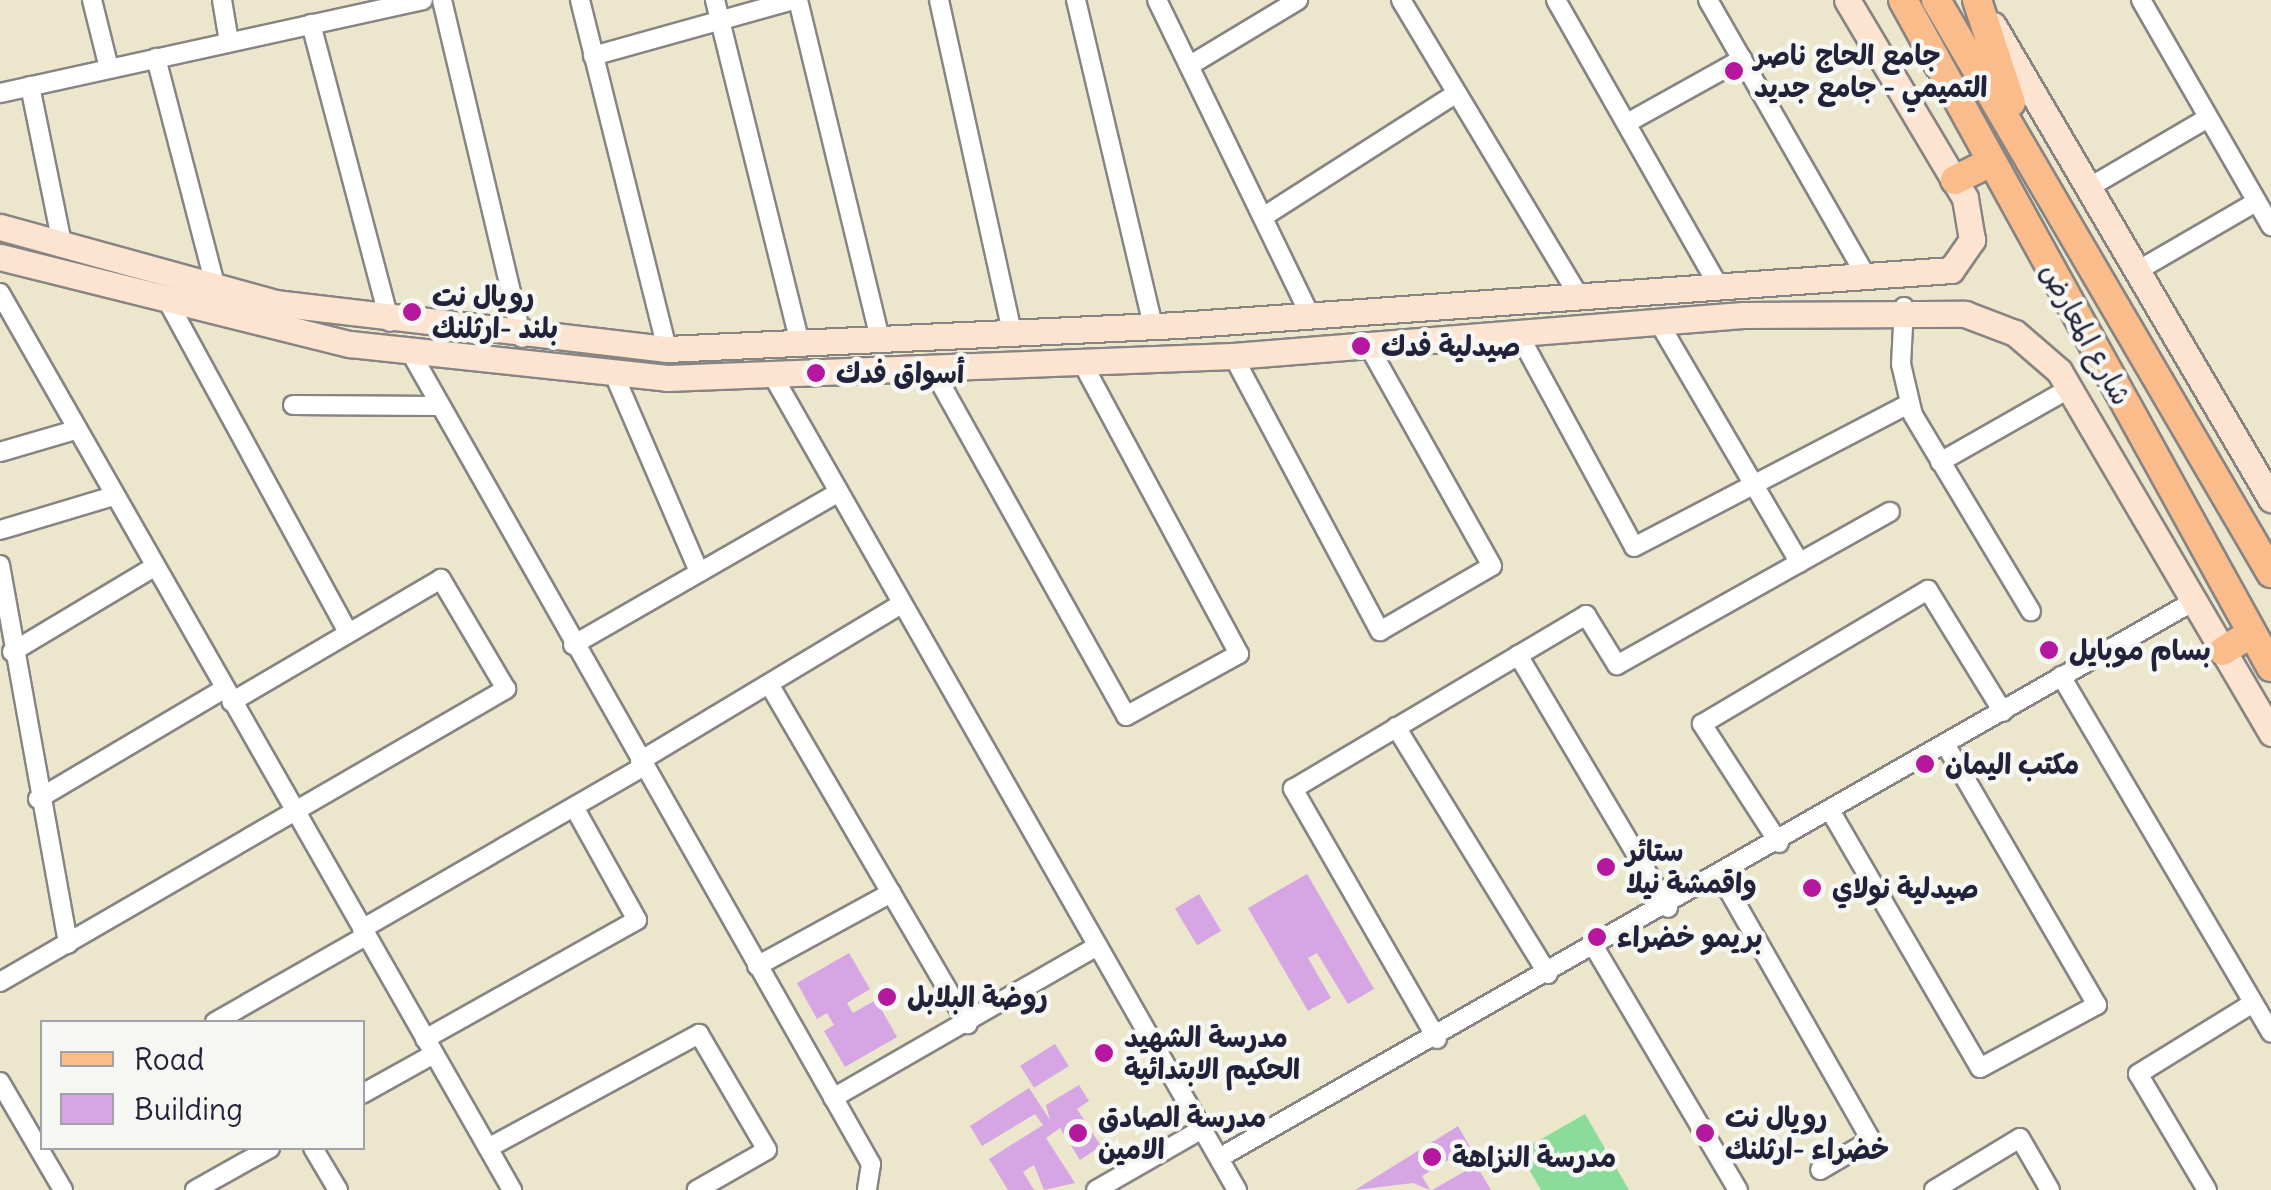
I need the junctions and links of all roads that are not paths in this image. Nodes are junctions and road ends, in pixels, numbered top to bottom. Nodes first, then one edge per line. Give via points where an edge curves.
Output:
1 (92, 0) edge
2 (222, 0) edge
3 (423, 0) edge
4 (442, 0) edge
5 (580, 0) edge
6 (715, 0) edge
7 (796, 0) edge
8 (939, 0) edge
9 (1076, 0) edge
10 (1157, 0) edge
11 (1298, 0) edge
12 (1556, 0) edge
13 (1708, 0) edge
14 (1847, 0) edge
15 (1864, 0) edge
16 (1903, 0) edge
17 (1936, 0) edge
18 (1978, 0) edge
19 (2141, 0) edge
20 (1406, 2) edge
21 (721, 22) junction
22 (311, 24) junction
23 (229, 42) junction
24 (593, 56) junction
25 (156, 58) junction
26 (1742, 59) junction
27 (1192, 64) junction
28 (110, 68) junction
29 (30, 86) junction
30 (0, 93) edge
31 (1455, 94) junction
32 (1908, 101) junction
33 (2208, 118) junction
34 (1627, 123) junction
35 (2026, 147) junction
36 (1991, 162) junction
37 (1955, 180) junction
38 (2088, 188) junction
39 (2256, 202) junction
40 (1266, 215) junction
41 (2270, 223) edge
42 (0, 227) edge
43 (62, 244) junction
44 (0, 258) edge
45 (120, 261) junction
46 (2137, 271) junction
47 (1861, 279) junction
48 (215, 285) junction
49 (1719, 286) junction
50 (117, 289) junction
51 (0, 293) edge
52 (1580, 300) junction
53 (168, 302) junction
54 (1904, 307) junction
55 (1854, 310) junction
56 (1311, 317) junction
57 (390, 322) junction
58 (1659, 323) junction
59 (1166, 326) junction
60 (1012, 333) junction
61 (1518, 333) junction
62 (522, 338) junction
63 (880, 338) junction
64 (800, 343) junction
65 (1368, 346) junction
66 (667, 349) junction
67 (412, 354) junction
68 (1233, 356) junction
69 (1181, 358) junction
70 (1082, 364) junction
71 (933, 370) junction
72 (613, 372) junction
73 (774, 376) junction
74 (2070, 388) junction
75 (293, 404) dead end
76 (1909, 404) junction
77 (436, 406) junction
78 (75, 430) junction
79 (0, 452) edge
80 (1940, 462) junction
81 (1751, 483) junction
82 (836, 494) junction
83 (113, 496) junction
84 (2271, 499) edge
85 (1890, 512) dead end
86 (0, 530) edge
87 (1800, 563) junction
88 (0, 565) edge
89 (154, 567) junction
90 (699, 572) junction
91 (2271, 573) edge
92 (2194, 601) junction
93 (900, 605) junction
94 (2030, 611) dead end
95 (348, 632) junction
96 (2252, 633) junction
97 (572, 645) junction
98 (2223, 651) junction
99 (12, 652) junction
100 (1518, 655) junction
101 (2271, 666) edge
102 (2062, 676) junction
103 (768, 684) junction
104 (228, 695) junction
105 (2003, 712) junction
106 (1396, 727) junction
107 (2271, 734) edge
108 (1946, 746) junction
109 (641, 764) junction
110 (38, 800) junction
111 (574, 807) junction
112 (1831, 812) junction
113 (297, 817) junction
114 (1779, 843) junction
115 (1721, 876) junction
116 (891, 893) junction
117 (1668, 908) junction
118 (364, 932) junction
119 (68, 944) junction
120 (1096, 946) junction
121 (1596, 950) junction
122 (757, 966) junction
123 (1548, 974) junction
124 (0, 982) edge
125 (2253, 1003) junction
126 (218, 1020) edge
127 (968, 1024) junction
128 (2271, 1033) edge
129 (1437, 1038) junction
130 (429, 1046) junction
131 (0, 1082) edge
132 (365, 1092) edge
133 (833, 1098) junction
134 (35, 1125) edge
135 (1202, 1129) junction
136 (488, 1148) junction
137 (46, 1150) edge
138 (266, 1150) edge
139 (314, 1150) edge
140 (1219, 1158) junction
141 (1820, 1170) dead end
142 (63, 1190) edge
143 (195, 1190) edge
144 (338, 1190) edge
145 (512, 1190) edge
146 (697, 1190) edge
147 (867, 1190) edge
148 (1096, 1190) edge
149 (1237, 1190) edge
150 (1738, 1190) edge
151 (1934, 1190) edge
152 (2050, 1190) edge
153 (2207, 1190) edge

1 - 28 street
2 - 23 street
3 - 22 street
4 - 62 street
5 - 24 street
6 - 21 street
7 - 21 street
7 - 63 street
8 - 60 street
9 - 59 street
10 - 27 street
11 - 27 street
12 - 34 street
13 - 26 street
14 - 32 main road
15 - 32 main road
16 - 36 main road, شارع المعارض
17 - 35 main road, شارع المعارض
18 - 35 main road
18 - 38 main road
19 - 33 street
20 - 31 street
21 - 24 street
21 - 64 street
22 - 23 street
22 - 57 street
23 - 25 street
24 - 66 street
25 - 28 street
25 - 48 street
26 - 34 street
26 - 47 street
27 - 40 street
28 - 29 street
29 - 30 street
29 - 43 street
31 - 40 street
31 - 52 street
32 - 37 main road
33 - 38 street
33 - 39 street
34 - 49 street
35 - 91 main road, شارع المعارض
36 - 37 main road
36 - 96 main road, شارع المعارض
37 - 47 main road via 1972,225 1961,263 1930,276
38 - 46 main road
39 - 41 street
39 - 46 street
40 - 56 street
42 - 43 main road
43 - 45 main road
44 - 50 main road
45 - 48 main road
45 - 50 main road
46 - 84 main road
47 - 49 main road
47 - 55 main road
48 - 57 main road
49 - 52 main road
50 - 53 main road
51 - 78 street
52 - 56 main road
53 - 67 main road
53 - 95 street
54 - 55 main road
54 - 74 main road via 1993,322 2038,350
54 - 76 street
55 - 58 main road
56 - 59 main road
57 - 62 main road
58 - 61 main road
58 - 81 street
59 - 60 main road
59 - 69 main road
60 - 63 main road
61 - 65 main road
61 - 81 street via 1634,546
62 - 66 main road
63 - 64 main road
64 - 66 main road
65 - 68 main road
65 - 68 street via 1492,566 1380,631
67 - 72 main road
67 - 77 street
68 - 69 main road
69 - 70 main road
70 - 71 main road
70 - 71 street via 1239,654 1126,716
71 - 73 main road
72 - 73 main road
72 - 90 street
73 - 82 street
74 - 80 street
74 - 92 main road
75 - 77 street
76 - 80 street
76 - 81 street
77 - 97 street
78 - 79 street
78 - 83 street
80 - 94 street
81 - 87 street
82 - 90 street
82 - 93 street
83 - 86 street
83 - 89 street
85 - 87 street
87 - 100 street via 1617,665 1586,614
88 - 99 street
89 - 99 street
89 - 104 street
90 - 97 street
92 - 98 main road
92 - 102 street
93 - 103 street
93 - 120 street
95 - 104 street
95 - 113 street via 441,579 506,689
96 - 98 main road
96 - 101 main road, شارع المعارض
97 - 109 street
98 - 107 main road
99 - 110 street
100 - 106 street
100 - 117 street
102 - 105 street
102 - 125 street
103 - 109 street
103 - 116 street
104 - 110 street
104 - 113 street
105 - 108 street
105 - 114 street via 1928,590 1702,724
106 - 123 street
106 - 129 street via 1292,789
108 - 112 street
108 - 112 street via 2096,1005 1980,1068
109 - 111 street
109 - 122 street
110 - 119 street
111 - 118 street
111 - 130 street via 637,920
112 - 114 street
113 - 118 street
113 - 119 street
114 - 115 street
115 - 117 street
115 - 141 street via 1871,1140
116 - 122 street
116 - 127 street
117 - 121 street
118 - 126 street
118 - 130 street
119 - 124 street
120 - 127 street
120 - 135 street
121 - 123 street
121 - 150 street
122 - 133 street
123 - 129 street
125 - 128 street
125 - 153 street via 2138,1074
127 - 133 street
129 - 140 street
130 - 132 street
130 - 136 street
131 - 134 street
133 - 147 street via 871,1164
135 - 140 street
135 - 148 street
136 - 145 street
136 - 146 street via 699,1034 767,1150
137 - 142 street
138 - 143 street
139 - 144 street
140 - 149 street
151 - 152 street via 2020,1138

